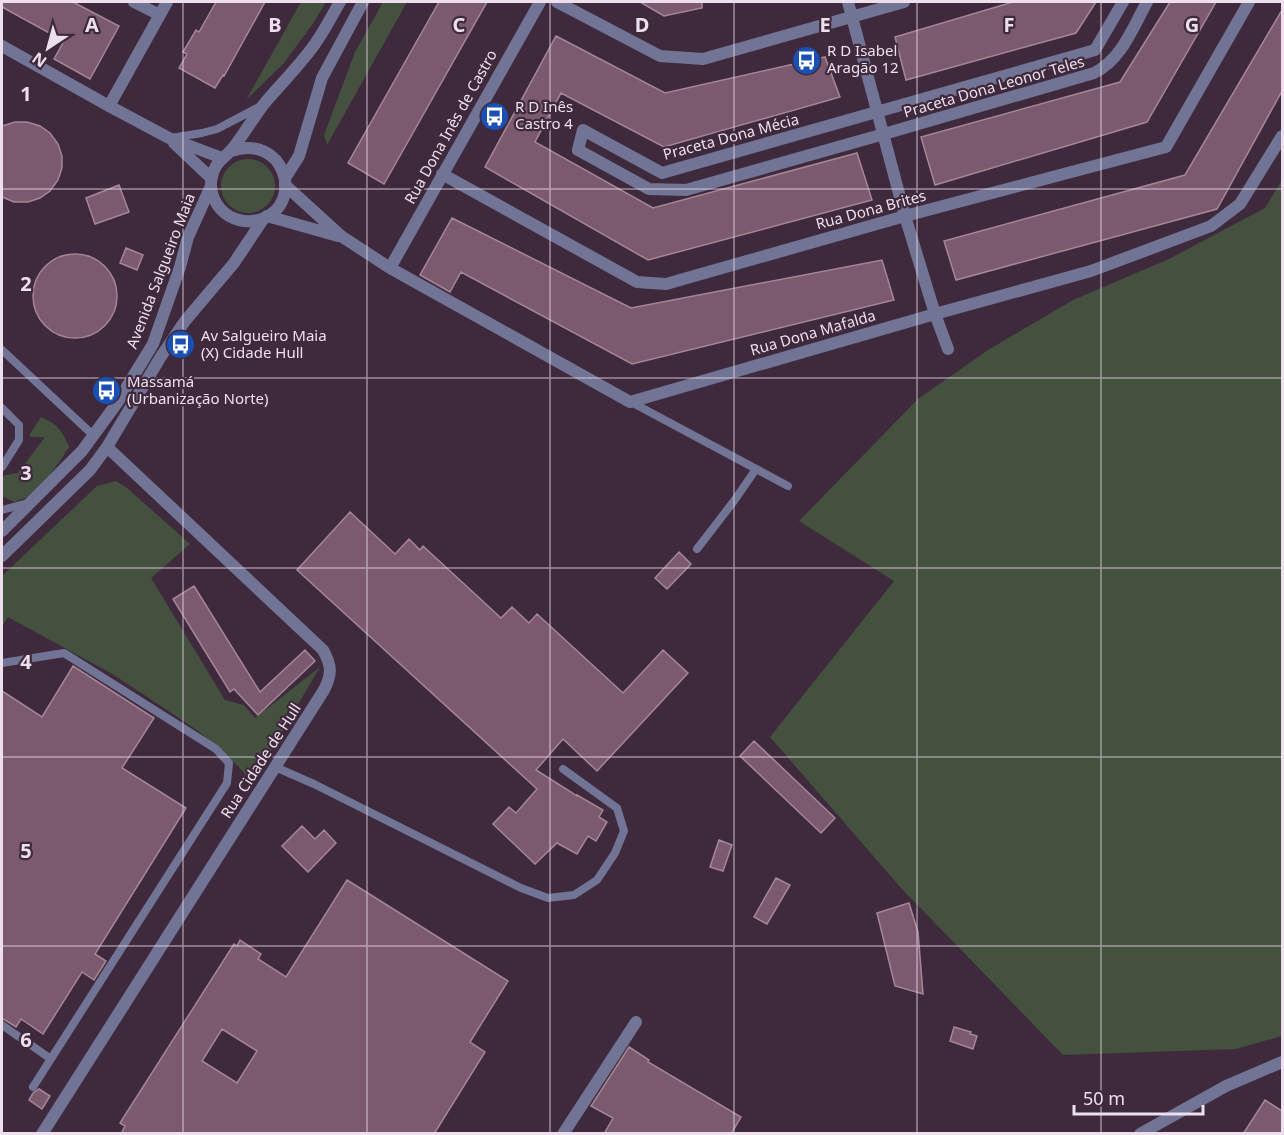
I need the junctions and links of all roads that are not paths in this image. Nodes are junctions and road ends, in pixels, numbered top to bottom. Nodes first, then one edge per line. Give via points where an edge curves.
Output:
1 (134, 2) edge
2 (167, 2) edge
3 (340, 2) edge
4 (363, 2) edge
5 (540, 2) edge
6 (557, 2) edge
7 (848, 2) edge
8 (904, 2) edge
9 (1123, 2) edge
10 (1147, 2) edge
11 (1249, 2) edge
12 (160, 15) junction
13 (852, 16) junction
14 (2, 46) edge
15 (265, 103) junction
16 (109, 106) junction
17 (878, 112) junction
18 (884, 134) junction
19 (1282, 136) edge
20 (169, 138) junction
21 (226, 154) junction
22 (442, 174) junction
23 (211, 182) junction
24 (285, 182) junction
25 (905, 216) junction
26 (266, 217) junction
27 (340, 236) junction
28 (390, 268) junction
29 (935, 314) junction
30 (948, 349) dead end
31 (2, 350) edge
32 (630, 402) junction
33 (2, 408) edge
34 (94, 436) junction
35 (107, 447) junction
36 (2, 467) edge
37 (756, 469) junction
38 (788, 486) dead end
39 (32, 502) junction
40 (2, 510) edge
41 (2, 531) edge
42 (698, 549) dead end
43 (2, 556) edge
44 (2, 663) edge
45 (275, 766) junction
46 (563, 769) dead end
47 (636, 1022) dead end
48 (2, 1025) edge
49 (51, 1059) junction
50 (1282, 1062) edge
51 (33, 1087) dead end
52 (42, 1134) edge
53 (563, 1134) edge
54 (1140, 1134) edge

1 - 12 street
2 - 12 street
3 - 15 street, Avenida Salgueiro Maia via 314,46
4 - 24 street, Avenida Salgueiro Maia via 322,78 299,156
5 - 22 street, Rua Dona Inês de Castro
6 - 13 street via 660,56 703,59
7 - 13 street
8 - 13 street
9 - 17 street, Praceta Dona Leonor Teles via 1095,50
10 - 18 street, Praceta Dona Leonor Teles via 1119,52 1101,70
11 - 25 street, Rua Dona Brites via 1166,147
12 - 16 street
13 - 17 street
14 - 16 street
15 - 20 lane via 217,129
15 - 21 street, Avenida Salgueiro Maia
16 - 20 street
17 - 18 street
17 - 18 street, Praceta Dona Mécia via 662,173 583,130 579,150 649,189 686,190
18 - 25 street
19 - 29 street, Rua Dona Mafalda via 1240,204 1211,226 1091,271
20 - 21 street
20 - 23 street
21 - 23 street, Avenida Salgueiro Maia via 215,167
21 - 24 street via 242,147 265,151 281,167
22 - 25 street, Rua Dona Brites via 637,282 666,284
22 - 28 street, Rua Dona Inês de Castro
23 - 26 street, Avenida Salgueiro Maia via 218,206 234,219 254,221
23 - 34 street, Avenida Salgueiro Maia via 188,237 153,344
24 - 26 street, Avenida Salgueiro Maia via 280,203
24 - 27 street
25 - 29 street
26 - 27 street
26 - 35 street, Avenida Salgueiro Maia via 234,263 185,321
27 - 28 street
28 - 32 street
29 - 30 street
29 - 32 street, Rua Dona Mafalda
31 - 34 lane
32 - 37 lane
33 - 36 lane via 19,425 19,440
34 - 39 street, Avenida Salgueiro Maia
35 - 43 street, Avenida Salgueiro Maia via 90,470
35 - 45 street, Rua Cidade de Hull via 323,650 329,661 331,671 324,690
37 - 38 lane
37 - 42 lane
39 - 40 lane
39 - 41 street, Avenida Salgueiro Maia
44 - 49 lane via 64,653 216,749 229,763 226,783
45 - 46 lane via 521,888 548,897 574,895 597,880 624,831 617,808
45 - 52 street, Rua Cidade de Hull
47 - 53 street
48 - 49 lane
49 - 51 lane
50 - 54 street via 1226,1086

